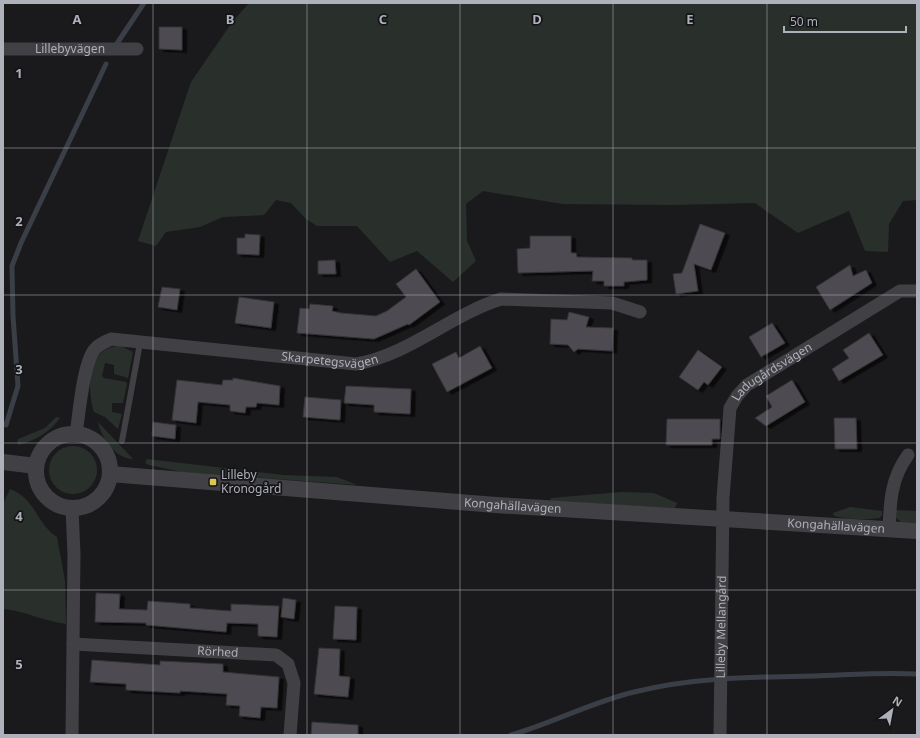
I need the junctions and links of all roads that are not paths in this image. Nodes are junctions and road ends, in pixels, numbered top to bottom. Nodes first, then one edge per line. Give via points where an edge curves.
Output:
1 (137, 49) dead end
2 (3, 50) edge
3 (917, 291) edge
4 (640, 312) dead end
5 (140, 342) junction
6 (76, 434) junction
7 (122, 441) dead end
8 (908, 455) dead end
9 (3, 462) edge
10 (36, 466) junction
11 (110, 474) junction
12 (72, 508) junction
13 (723, 519) junction
14 (888, 530) junction
15 (917, 531) edge
16 (73, 644) junction
17 (72, 735) edge
18 (290, 735) edge
19 (720, 735) edge

1 - 2 street, Lillebyvägen
3 - 13 street, Ladugårdsvägen via 900,291 747,385 737,396 730,408
4 - 5 street, Skarpetegsvägen via 612,303 501,299 459,317 382,359 356,364
5 - 6 street, Skarpetegsvägen via 111,339 101,343 94,350 88,364
5 - 7 lane
6 - 10 street via 62,435 50,442 40,453
6 - 11 street via 90,438 101,447 108,460
8 - 14 street via 901,465 891,492
9 - 10 street
10 - 12 street via 37,481 45,495 57,504
11 - 12 street via 106,487 97,498 86,505
11 - 13 street, Kongahällavägen via 420,500
12 - 16 street
13 - 14 street, Kongahällavägen
13 - 19 street, Lilleby Mellangård
14 - 15 street, Kongahällavägen
16 - 17 street
16 - 18 street, Rörhed via 276,655 288,664 294,683

